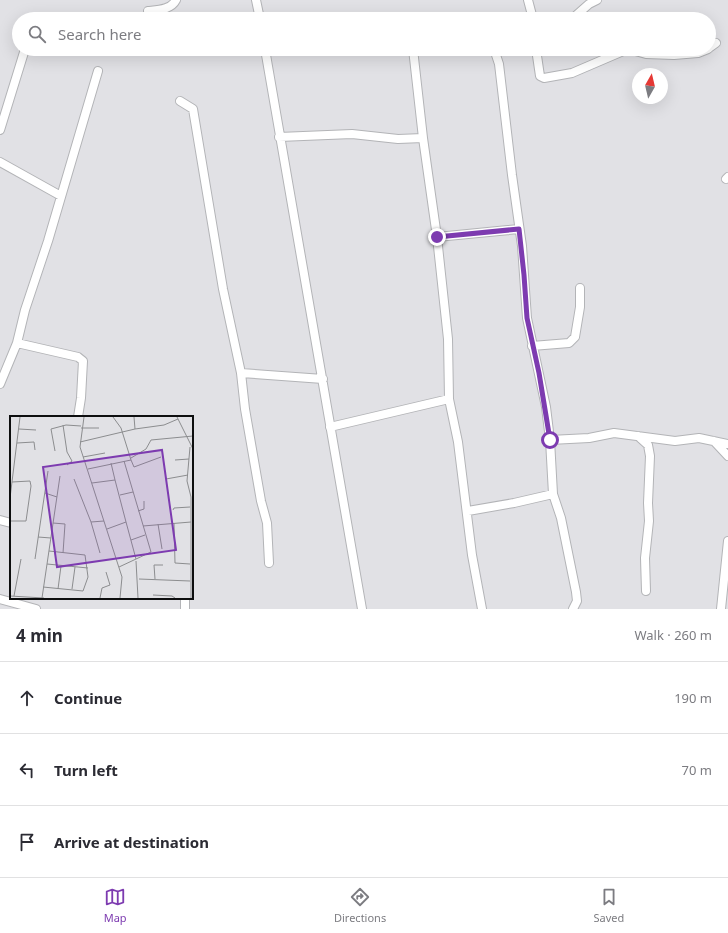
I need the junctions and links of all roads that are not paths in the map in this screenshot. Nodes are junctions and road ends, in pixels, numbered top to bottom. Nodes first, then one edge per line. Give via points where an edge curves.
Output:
1 (176, 0) edge
2 (256, 0) edge
3 (528, 0) edge
4 (597, 0) edge
5 (148, 12) dead end
6 (259, 12) edge
7 (531, 12) edge
8 (580, 12) edge
9 (23, 56) edge
10 (266, 56) edge
11 (414, 56) edge
12 (496, 56) edge
13 (537, 56) edge
14 (612, 56) edge
15 (98, 71) dead end
16 (180, 100) dead end
17 (0, 130) edge
18 (279, 137) junction
19 (423, 138) junction
20 (0, 162) edge
21 (61, 196) junction
22 (519, 229) junction
23 (437, 237) junction
24 (580, 288) dead end
25 (17, 343) junction
26 (532, 346) junction
27 (241, 373) junction
28 (323, 379) junction
29 (0, 384) edge
30 (449, 399) junction
31 (78, 416) edge
32 (330, 428) junction
33 (638, 436) junction
34 (550, 440) junction
35 (714, 441) junction
36 (728, 444) edge
37 (728, 456) edge
38 (553, 494) junction
39 (468, 511) junction
40 (0, 520) edge
41 (10, 523) edge
42 (728, 541) edge
43 (269, 563) dead end
44 (646, 591) dead end
45 (0, 599) edge
46 (27, 608) edge
47 (36, 609) edge
48 (362, 609) edge
49 (482, 609) edge
50 (573, 609) edge
51 (721, 609) edge

1 - 5 street via 166,8
2 - 6 street
3 - 7 street
4 - 8 street
9 - 17 street
10 - 18 street
11 - 19 street
12 - 22 street
13 - 14 street via 540,76 544,78 572,73
15 - 21 street
16 - 27 street via 193,109 223,289
18 - 19 street via 352,134 398,139
18 - 28 street
19 - 23 street
20 - 21 street
21 - 25 street
22 - 23 street
22 - 26 street
23 - 30 street via 448,339
24 - 26 street via 580,307 575,337 572,341
25 - 29 street
25 - 31 street via 81,359 82,390
26 - 34 street
27 - 28 street
27 - 43 street via 245,408 267,523
28 - 32 street
30 - 32 street
30 - 39 street
32 - 48 street
33 - 34 street via 614,433 589,438
33 - 35 street via 675,441 699,438
33 - 44 street via 648,445 650,456
34 - 38 street
35 - 36 street
35 - 37 street
38 - 39 street
38 - 50 street via 576,592
39 - 49 street via 472,555
40 - 41 street
42 - 51 street
45 - 46 street
46 - 47 street

